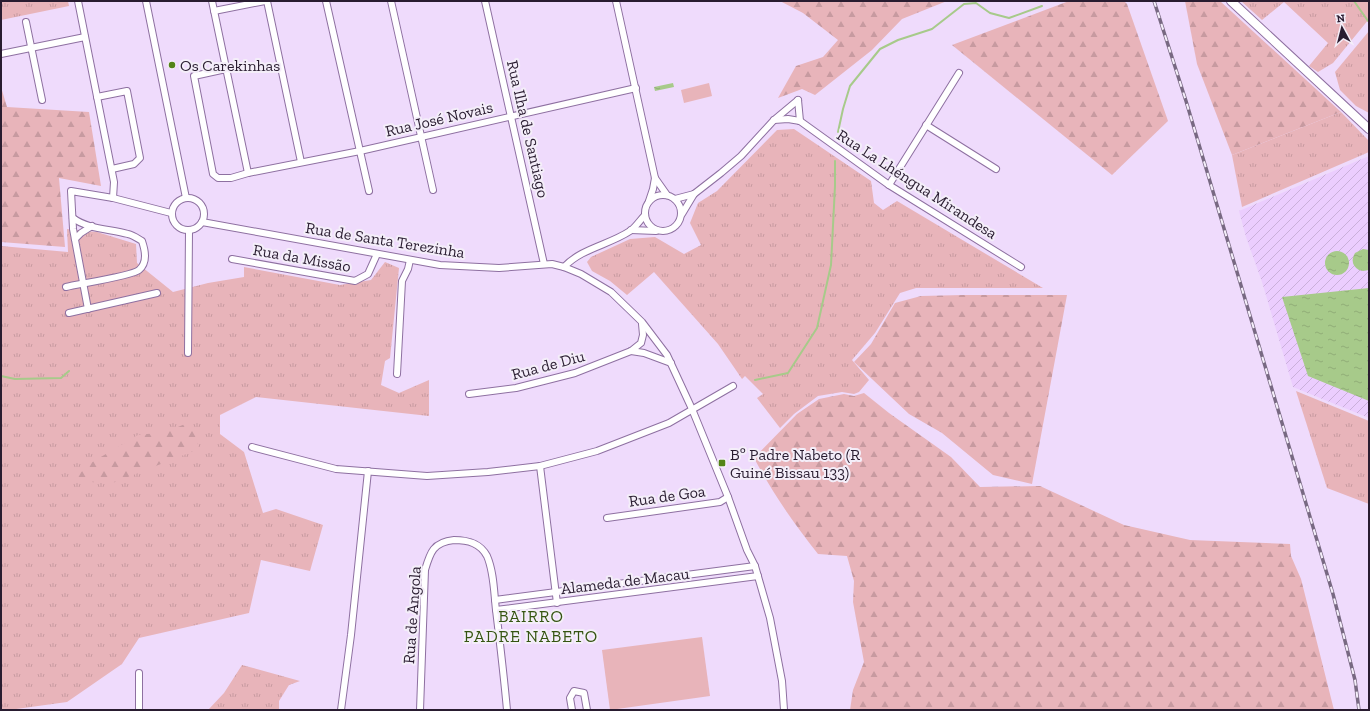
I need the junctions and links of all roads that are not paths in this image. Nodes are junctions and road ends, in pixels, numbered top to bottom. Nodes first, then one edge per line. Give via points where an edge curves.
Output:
1 (78, 1) edge
2 (146, 1) edge
3 (212, 1) edge
4 (266, 1) edge
5 (326, 1) edge
6 (391, 1) edge
7 (485, 1) edge
8 (616, 1) edge
9 (1231, 1) edge
10 (214, 11) junction
11 (26, 22) dead end
12 (85, 37) junction
13 (31, 48) junction
14 (1, 54) edge
15 (226, 68) junction
16 (959, 73) dead end
17 (636, 88) junction
18 (97, 97) junction
19 (42, 100) dead end
20 (512, 116) junction
21 (774, 120) junction
22 (800, 121) junction
23 (926, 125) junction
24 (1369, 129) edge
25 (421, 137) junction
26 (360, 151) junction
27 (301, 162) junction
28 (112, 169) junction
29 (996, 169) dead end
30 (248, 173) junction
31 (655, 178) junction
32 (889, 185) junction
33 (433, 190) dead end
34 (369, 191) dead end
35 (694, 194) junction
36 (667, 195) junction
37 (113, 198) junction
38 (186, 198) junction
39 (675, 199) junction
40 (649, 201) junction
41 (171, 213) junction
42 (645, 214) junction
43 (681, 215) junction
44 (73, 218) junction
45 (202, 222) junction
46 (92, 226) junction
47 (631, 230) junction
48 (189, 231) junction
49 (657, 231) junction
50 (75, 240) junction
51 (377, 254) junction
52 (232, 259) dead end
53 (410, 260) junction
54 (544, 264) junction
55 (564, 267) junction
56 (1021, 267) dead end
57 (83, 283) junction
58 (66, 287) dead end
59 (157, 293) dead end
60 (88, 309) junction
61 (69, 313) dead end
62 (642, 322) junction
63 (631, 351) junction
64 (188, 353) dead end
65 (671, 364) junction
66 (397, 374) dead end
67 (733, 386) dead end
68 (469, 394) dead end
69 (692, 411) junction
70 (252, 447) dead end
71 (540, 466) junction
72 (368, 471) junction
73 (728, 497) junction
74 (607, 518) dead end
75 (755, 566) junction
76 (758, 576) junction
77 (556, 591) junction
78 (495, 600) junction
79 (557, 603) junction
80 (496, 610) junction
81 (140, 673) dead end
82 (139, 710) edge
83 (341, 710) edge
84 (420, 710) edge
85 (507, 710) edge
86 (572, 710) edge
87 (587, 710) edge
88 (784, 710) edge

1 - 12 street
2 - 38 street
3 - 10 street
4 - 10 street
4 - 27 street
5 - 26 street
6 - 25 street
7 - 20 street, Rua Ilha de Santiago
8 - 17 street
9 - 24 street
10 - 15 street
11 - 13 street
12 - 13 street
12 - 18 street
13 - 14 street
13 - 19 street
15 - 30 street
15 - 30 street, Rua José Novais via 194,76 214,174 218,178 231,178
16 - 23 street
17 - 20 street, Rua José Novais
17 - 31 street
18 - 28 street
18 - 28 street via 127,91 140,158 134,164
20 - 25 street, Rua José Novais
20 - 54 street, Rua Ilha de Santiago
21 - 22 street
21 - 22 street via 798,100
21 - 35 street via 741,156
22 - 32 street, Rua La Lhéngua Mirandesa
23 - 29 street
23 - 32 street
25 - 26 street, Rua José Novais
25 - 33 street
26 - 27 street, Rua José Novais
26 - 34 street
27 - 30 street, Rua José Novais
28 - 37 street
31 - 36 street
31 - 40 street
32 - 56 street, Rua La Lhéngua Mirandesa
35 - 39 street
35 - 43 street
36 - 39 street
36 - 40 street
37 - 41 street
37 - 44 street via 70,191
38 - 41 street via 177,202
38 - 45 street via 201,204 204,210
39 - 43 street via 680,205
40 - 42 street via 645,207
41 - 48 street via 175,225
42 - 47 street
42 - 49 street via 646,222
43 - 49 street via 677,225 672,229
44 - 46 street
44 - 50 street
45 - 48 street
45 - 51 street, Rua de Santa Terezinha
46 - 50 street
46 - 57 street via 129,234 142,241 145,251 144,262 139,270 126,275
47 - 49 street
47 - 55 street via 577,256
48 - 64 street
50 - 57 street
51 - 52 street, Rua da Missão via 368,274 355,281
51 - 53 street, Rua de Santa Terezinha
53 - 54 street, Rua de Santa Terezinha via 440,265 499,268
53 - 66 street via 402,282
54 - 55 street, Rua de Santa Terezinha
55 - 62 street, Rua de Santa Terezinha via 611,292
57 - 58 street
57 - 60 street
59 - 60 street
60 - 61 street
62 - 63 street via 641,343
62 - 65 street, Rua de Santa Terezinha
63 - 65 street via 644,353
63 - 68 street, Rua de Diu via 575,373 516,388
65 - 69 street, Rua de Santa Terezinha
67 - 69 street
69 - 71 street via 669,424 597,451
69 - 73 street, Rua de Santa Terezinha
70 - 72 street via 336,469
71 - 72 street via 427,476
71 - 77 street
72 - 83 street
73 - 74 street, Rua de Goa via 720,502
73 - 75 street, Rua de Santa Terezinha
75 - 76 street, Rua de Santa Terezinha
75 - 77 street, Alameda de Macau
76 - 79 street, Alameda de Macau
76 - 88 street, Rua de Santa Terezinha via 770,618 782,681
77 - 78 street, Alameda de Macau
77 - 79 street
78 - 80 street, Rua de Angola
78 - 84 street, Rua de Angola via 486,556 476,544 464,540 451,541 440,544 431,551 425,570
79 - 80 street, Alameda de Macau
80 - 85 street, Rua de Angola
81 - 82 street
86 - 87 street via 570,698 574,691 584,693

